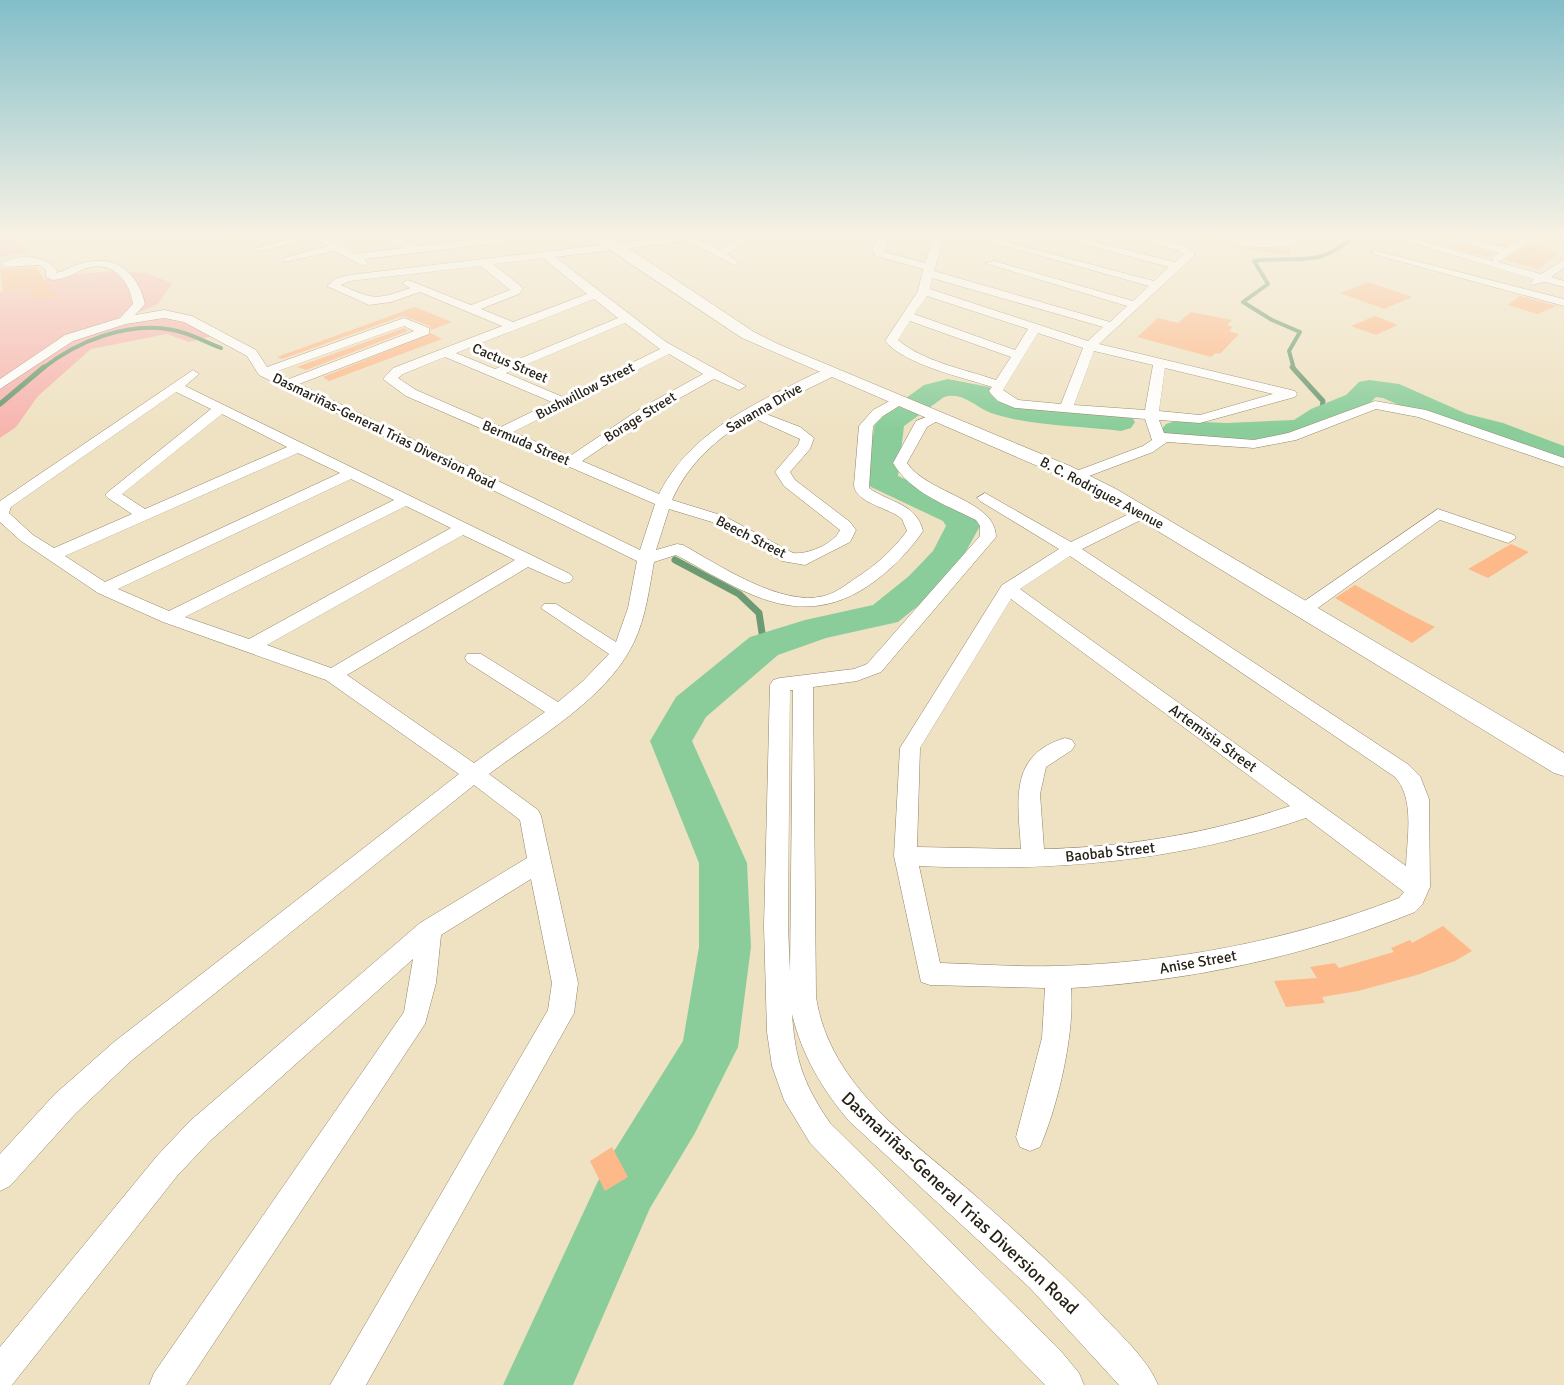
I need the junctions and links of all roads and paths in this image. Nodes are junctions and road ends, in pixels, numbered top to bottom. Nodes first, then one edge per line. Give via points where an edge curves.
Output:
1 (139, 299) edge
2 (361, 299) edge
3 (391, 299) edge
4 (446, 299) edge
5 (497, 299) edge
6 (584, 299) edge
7 (602, 299) edge
8 (694, 299) edge
9 (919, 299) edge
10 (947, 299) edge
11 (989, 299) edge
12 (1044, 299) edge
13 (1103, 299) edge
14 (1142, 299) edge
15 (1548, 299) edge
16 (1564, 303) edge
17 (1135, 305) junction
18 (470, 309) junction
19 (908, 316) junction
20 (628, 318) junction
21 (1009, 319) junction
22 (124, 321) junction
23 (1112, 326) junction
24 (514, 327) junction
25 (1035, 328) junction
26 (1090, 346) junction
27 (668, 350) junction
28 (446, 353) junction
29 (1017, 355) junction
30 (1160, 361) junction
31 (264, 372) junction
32 (831, 372) junction
33 (495, 373) junction
34 (193, 374) dead end
35 (712, 375) junction
36 (288, 384) junction
37 (0, 385) edge
38 (998, 385) junction
39 (739, 386) dead end
40 (177, 387) junction
41 (901, 400) junction
42 (564, 402) junction
43 (221, 408) junction
44 (1065, 410) junction
45 (750, 412) junction
46 (937, 415) junction
47 (1151, 416) junction
48 (502, 432) junction
49 (1160, 436) junction
50 (299, 447) junction
51 (571, 462) junction
52 (1564, 463) edge
53 (352, 473) junction
54 (1076, 476) junction
55 (985, 498) dead end
56 (406, 500) junction
57 (664, 502) junction
58 (1143, 513) junction
59 (144, 515) junction
60 (463, 528) junction
61 (1508, 538) dead end
62 (1070, 549) junction
63 (53, 555) junction
64 (528, 560) junction
65 (644, 569) junction
66 (564, 578) dead end
67 (104, 589) junction
68 (1008, 589) junction
69 (550, 608) dead end
70 (1302, 611) junction
71 (169, 618) junction
72 (251, 646) junction
73 (619, 652) junction
74 (474, 658) dead end
75 (333, 675) junction
76 (792, 684) junction
77 (557, 711) junction
78 (1065, 745) dead end
79 (1564, 766) edge
80 (474, 774) junction
81 (1309, 808) junction
82 (905, 856) junction
83 (1032, 858) junction
84 (541, 861) junction
85 (1418, 887) junction
86 (429, 930) junction
87 (1057, 976) junction
88 (1030, 1137) dead end
89 (0, 1176) edge
90 (0, 1373) edge
91 (166, 1385) edge
92 (347, 1385) edge
93 (1067, 1385) edge
94 (1142, 1385) edge

1 - 22 street via 139,304
2 - 3 street via 369,302
4 - 18 street
5 - 18 street
6 - 24 street
7 - 20 street
8 - 32 street, B. C. Rodriguez Avenue via 748,335
9 - 19 street
10 - 21 street
11 - 21 street
12 - 23 street
13 - 17 street
14 - 17 street
15 - 16 street
17 - 23 street
18 - 24 street
19 - 29 street
19 - 38 street via 892,343
20 - 27 street
20 - 33 street
21 - 25 street
22 - 31 street, Dasmariñas-General Trias Diversion Road via 164,314 188,318 252,353
22 - 37 street, Dasmariñas-General Trias Diversion Road via 58,343
23 - 26 street
24 - 28 street
25 - 26 street
25 - 29 street
26 - 30 street
26 - 44 street
27 - 35 street
27 - 42 street, Bushwillow Street
28 - 33 street, Cactus Street
28 - 48 street, Bermuda Street via 398,370 390,379 411,393
29 - 38 street
30 - 47 street
30 - 47 street via 1290,394 1200,419
31 - 36 street, Dasmariñas-General Trias Diversion Road
31 - 36 street via 404,321 425,331
32 - 41 street, B. C. Rodriguez Avenue
32 - 45 street, Savanna Drive
33 - 42 street, Cactus Street
34 - 40 street
35 - 39 street
35 - 51 street, Borage Street via 648,410
36 - 65 street, Dasmariñas-General Trias Diversion Road
38 - 44 street via 998,395 1015,404
40 - 43 street
40 - 63 street via 1,510 10,524
41 - 46 street, B. C. Rodriguez Avenue
41 - 65 street via 868,422 860,472 862,490 905,511 914,521 915,531 889,561 846,593 824,602 797,603 772,596 677,549
42 - 48 street, Bushwillow Street
43 - 50 street
43 - 59 street via 113,495
44 - 47 street
45 - 57 street, Savanna Drive via 682,467
45 - 57 street, Beech Street via 807,438 805,446 782,472 789,483 844,525 848,530 844,539 812,557 796,560 718,519
46 - 54 street, B. C. Rodriguez Avenue
46 - 76 street via 921,424 900,463 903,471 982,517 988,526 988,537 874,669
47 - 49 street
48 - 51 street, Bermuda Street
49 - 52 street via 1254,444 1291,437 1375,405 1421,413
49 - 54 street via 1156,445 1148,449
50 - 53 street
50 - 59 street
51 - 57 street, Bermuda Street
53 - 56 street
53 - 67 street
54 - 58 street, B. C. Rodriguez Avenue
55 - 62 street
56 - 60 street
56 - 71 street
57 - 65 street, Savanna Drive
58 - 62 street, Anise Street
58 - 70 street, B. C. Rodriguez Avenue
59 - 63 street
60 - 64 street
60 - 72 street
61 - 70 street via 1438,514
62 - 68 street, Anise Street
62 - 85 street via 1402,771 1412,782 1418,799
63 - 67 street
64 - 66 street
64 - 75 street
65 - 73 street, Savanna Drive via 632,627
67 - 71 street
68 - 81 street, Artemisia Street
68 - 82 street, Anise Street via 910,748
69 - 73 street
70 - 79 street, B. C. Rodriguez Avenue
71 - 72 street
72 - 75 street
73 - 77 street, Savanna Drive via 591,684
74 - 77 street
75 - 80 street
76 - 93 street via 776,926 780,1032 798,1100 820,1133
76 - 94 street, Dasmariñas-General Trias Diversion Road via 803,997 810,1034 821,1060 838,1088 859,1111 1029,1267
77 - 80 street, Savanna Drive
78 - 83 street via 1037,763 1030,777
80 - 84 street via 530,816
80 - 89 street, Savanna Drive via 123,1051 65,1104
81 - 83 street, Baobab Street via 1195,842 1111,854
81 - 85 street, Artemisia Street
82 - 83 street, Baobab Street
82 - 87 street, Anise Street via 930,974
84 - 86 street
84 - 92 street via 565,983 561,1012
85 - 87 street, Anise Street via 1407,905 1286,946 1174,968
86 - 90 street via 200,1131 167,1166
86 - 91 street via 416,1016
87 - 88 street via 1059,1023

